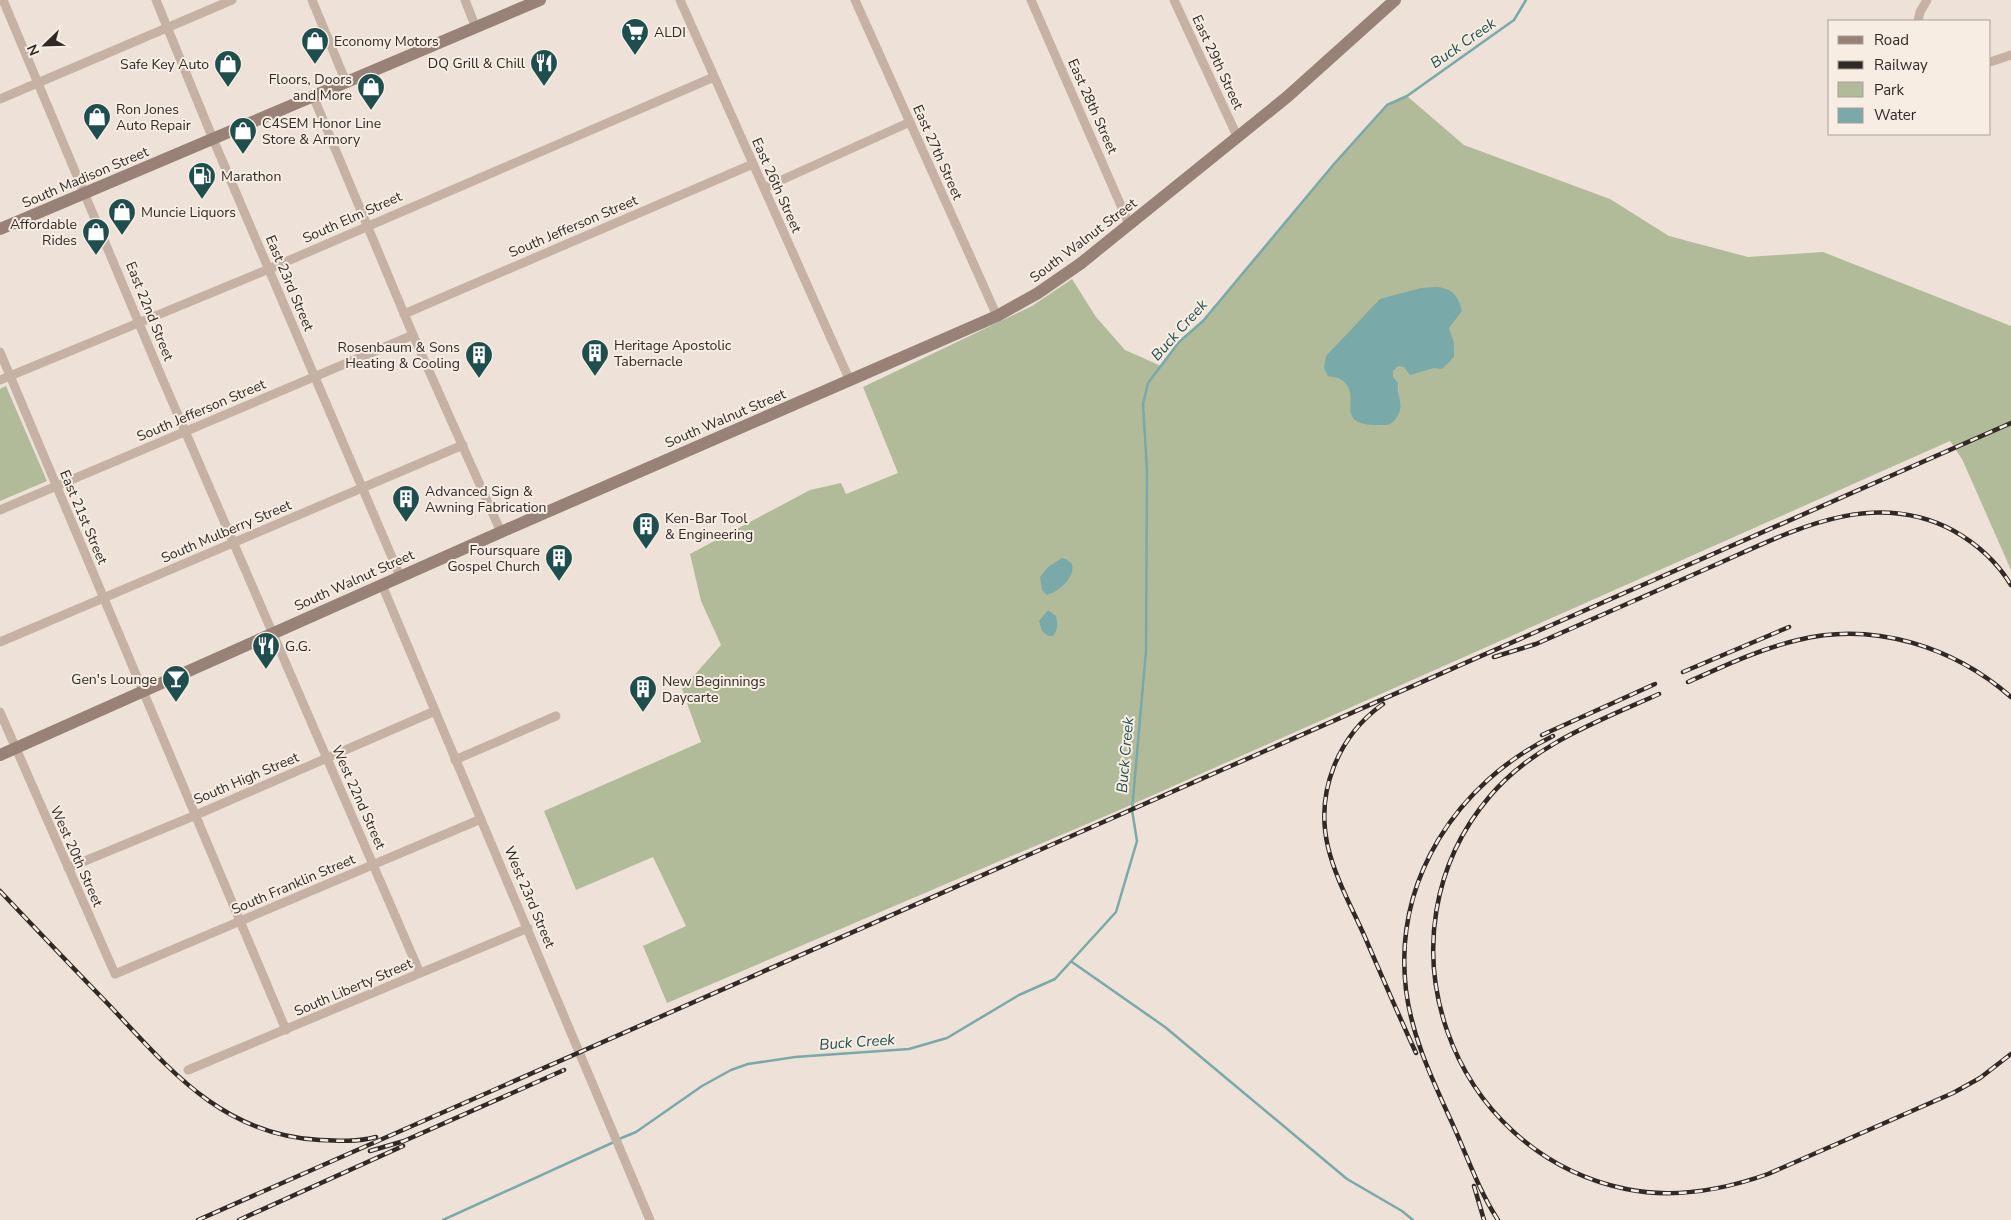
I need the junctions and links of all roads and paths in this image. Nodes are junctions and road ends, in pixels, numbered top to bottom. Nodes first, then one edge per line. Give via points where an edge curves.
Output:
1 (3, 0) edge
2 (156, 0) edge
3 (232, 0) edge
4 (312, 0) edge
5 (465, 0) edge
6 (540, 0) edge
7 (680, 0) edge
8 (854, 0) edge
9 (1031, 0) edge
10 (1174, 0) edge
11 (1395, 0) edge
12 (1927, 0) edge
13 (1918, 20) edge
14 (168, 28) junction
15 (476, 28) junction
16 (2011, 55) edge
17 (1991, 62) edge
18 (714, 77) junction
19 (346, 82) junction
20 (38, 83) junction
21 (313, 96) junction
22 (0, 99) edge
23 (910, 122) junction
24 (1237, 136) junction
25 (213, 139) junction
26 (753, 164) junction
27 (764, 188) junction
28 (85, 192) junction
29 (1130, 224) junction
30 (366, 225) junction
31 (0, 229) edge
32 (268, 269) junction
33 (404, 314) junction
34 (997, 316) junction
35 (140, 321) junction
36 (413, 336) junction
37 (0, 352) edge
38 (315, 375) junction
39 (9, 376) junction
40 (0, 380) edge
41 (850, 381) junction
42 (185, 432) junction
43 (463, 446) junction
44 (57, 486) junction
45 (364, 488) junction
46 (0, 510) edge
47 (501, 532) junction
48 (233, 542) junction
49 (400, 576) junction
50 (382, 585) junction
51 (104, 598) junction
52 (272, 633) junction
53 (0, 642) edge
54 (143, 692) junction
55 (0, 712) edge
56 (435, 712) junction
57 (556, 716) dead end
58 (15, 748) junction
59 (0, 755) edge
60 (326, 759) junction
61 (456, 760) junction
62 (196, 815) junction
63 (481, 819) junction
64 (374, 864) junction
65 (68, 868) junction
66 (241, 921) junction
67 (528, 928) junction
68 (115, 974) joint
69 (420, 974) junction
70 (286, 1030) junction
71 (188, 1070) dead end
72 (650, 1220) edge

1 - 20 street, East 22nd Street
2 - 14 street, East 23rd Street
3 - 14 street
4 - 19 street
5 - 15 street
6 - 15 main road, South Madison Street
7 - 18 street, East 26th Street
8 - 23 street, East 27th Street
9 - 29 street, East 28th Street
10 - 24 street, East 29th Street
11 - 24 main road, South Walnut Street via 1287,97
12 - 13 street
14 - 20 street
14 - 25 street, East 23rd Street
15 - 19 main road, South Madison Street
16 - 17 street
18 - 26 street, East 26th Street
18 - 30 street, South Elm Street
19 - 21 main road, South Madison Street
20 - 22 street
20 - 28 street, East 22nd Street
21 - 25 main road, South Madison Street
21 - 30 street
23 - 27 street
23 - 34 street, East 27th Street
24 - 29 main road, South Walnut Street
25 - 28 main road, South Madison Street
25 - 32 street, East 23rd Street
26 - 27 street, East 26th Street
26 - 33 street, South Jefferson Street
27 - 41 street, East 26th Street
28 - 31 main road, South Madison Street
28 - 35 street, East 22nd Street
29 - 34 main road, South Walnut Street via 1058,281
30 - 32 street, South Elm Street
30 - 33 street
32 - 35 street, South Elm Street
32 - 38 street, East 23rd Street
33 - 36 street
34 - 41 main road, South Walnut Street
35 - 39 street, South Elm Street
35 - 42 street, East 22nd Street
36 - 38 street, South Jefferson Street
36 - 43 street
37 - 39 street, East 21st Street
38 - 42 street, South Jefferson Street
38 - 45 street, East 23rd Street
39 - 40 street, South Elm Street
39 - 44 street, East 21st Street
41 - 47 main road, South Walnut Street
42 - 44 street, South Jefferson Street
42 - 48 street, East 22nd Street
43 - 45 street, South Mulberry Street
43 - 47 street
44 - 46 street, South Jefferson Street
44 - 51 street, East 21st Street
45 - 48 street, South Mulberry Street
45 - 49 street, East 23rd Street
47 - 49 main road, South Walnut Street
48 - 51 street, South Mulberry Street
48 - 52 street, East 22nd Street
49 - 50 main road, South Walnut Street
50 - 52 main road, South Walnut Street
50 - 56 street, West 23rd Street
51 - 53 street, South Mulberry Street
51 - 54 street, East 21st Street
52 - 54 main road, South Walnut Street
52 - 60 street, West 22nd Street
54 - 58 main road, South Walnut Street
54 - 62 street, East 21st Street
55 - 58 street, West 20th Street
56 - 60 street, South High Street
56 - 61 street, West 23rd Street
57 - 61 street
58 - 59 main road, South Walnut Street
58 - 65 street, West 20th Street
60 - 62 street, South High Street
60 - 64 street, West 22nd Street
61 - 63 street, West 23rd Street
62 - 65 street, South High Street
62 - 66 street, East 21st Street
63 - 64 street, South Franklin Street
63 - 67 street, West 23rd Street
64 - 66 street, South Franklin Street
64 - 69 street, West 22nd Street
65 - 68 street, West 20th Street
66 - 68 street, South Franklin Street
66 - 70 street, East 21st Street
67 - 69 street, South Liberty Street
67 - 72 street, West 23rd Street
69 - 70 street, South Liberty Street
70 - 71 street, South Liberty Street

